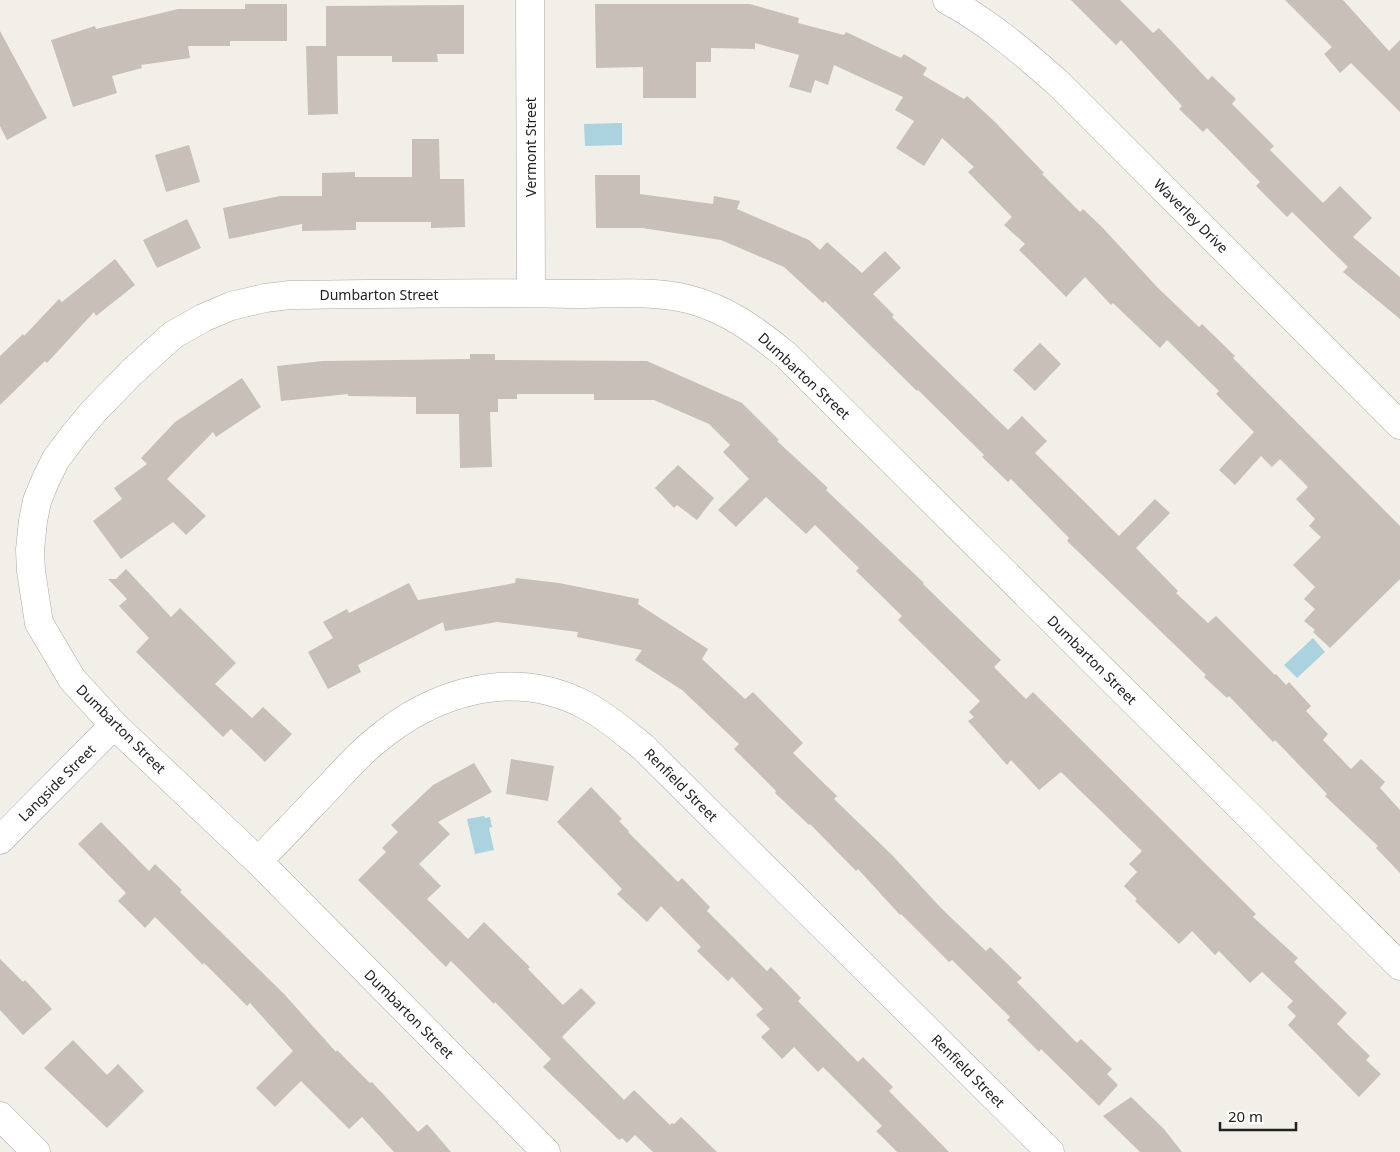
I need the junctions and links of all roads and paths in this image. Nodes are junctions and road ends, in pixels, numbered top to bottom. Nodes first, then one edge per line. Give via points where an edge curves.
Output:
1 (530, 0) edge
2 (947, 0) edge
3 (970, 9) edge
4 (531, 293) junction
5 (1400, 425) edge
6 (114, 725) junction
7 (0, 840) edge
8 (258, 861) junction
9 (1400, 966) edge
10 (0, 1116) edge
11 (36, 1152) edge
12 (546, 1152) edge
13 (1050, 1152) edge

1 - 4 street, Vermont Street
2 - 3 street, Waverley Drive
3 - 5 street, Waverley Drive via 1059,84
4 - 6 street, Dumbarton Street via 290,295 232,306 173,335 94,411 56,459 37,501 30,550 31,572 39,623 72,679
4 - 9 street, Dumbarton Street via 676,296 721,311 755,330 786,355
6 - 7 street, Langside Street
6 - 8 street, Dumbarton Street
8 - 12 street, Dumbarton Street
8 - 13 street, Renfield Street via 374,742 429,705 482,688 514,686 568,697 601,714 643,747
10 - 11 street

